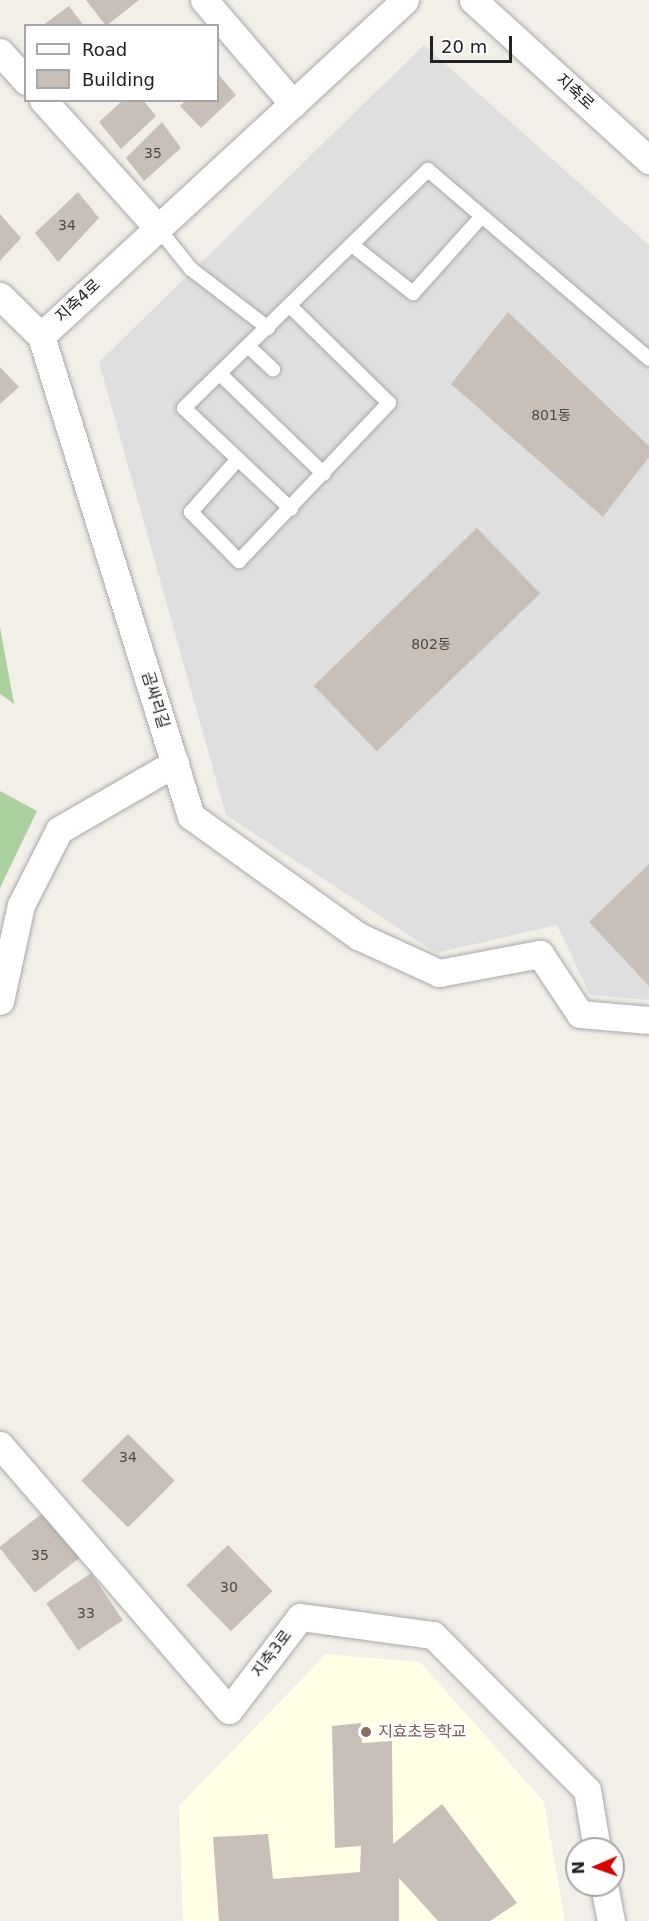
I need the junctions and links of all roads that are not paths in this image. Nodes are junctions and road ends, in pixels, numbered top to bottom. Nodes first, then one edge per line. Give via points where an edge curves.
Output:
1 (204, 0) edge
2 (405, 0) edge
3 (473, 0) edge
4 (0, 52) edge
5 (24, 79) edge
6 (45, 102) edge
7 (293, 104) junction
8 (649, 160) edge
9 (482, 216) junction
10 (158, 228) junction
11 (352, 245) junction
12 (0, 296) edge
13 (290, 306) junction
14 (268, 328) junction
15 (41, 336) junction
16 (249, 347) junction
17 (649, 359) edge
18 (273, 369) dead end
19 (219, 374) junction
20 (238, 459) junction
21 (324, 474) junction
22 (291, 509) junction
23 (175, 763) junction
24 (0, 1001) edge
25 (649, 1020) edge
26 (0, 1445) edge
27 (595, 1837) edge
28 (606, 1897) edge
29 (610, 1921) edge

1 - 7 street
2 - 7 street, 지축4로
3 - 8 street, 지축로
4 - 5 street
6 - 10 street
7 - 10 street, 지축4로
9 - 11 lane via 428,170
9 - 11 lane via 413,293
9 - 17 lane
10 - 14 lane via 191,269
10 - 15 street, 지축4로
11 - 13 lane
12 - 15 street, 지축4로
13 - 14 lane
13 - 21 lane via 389,403
14 - 16 lane
15 - 23 street, 곰싸리길
16 - 18 lane
16 - 19 lane
19 - 20 lane via 184,408
19 - 21 lane
20 - 22 lane
20 - 22 lane via 191,512 239,561
21 - 22 lane
23 - 24 street via 59,830 21,905
23 - 25 street, 곰싸리길 via 191,816 358,936 439,973 540,954 580,1014
26 - 27 street, 지축3로 via 229,1710 300,1617 433,1635 586,1790
28 - 29 street

